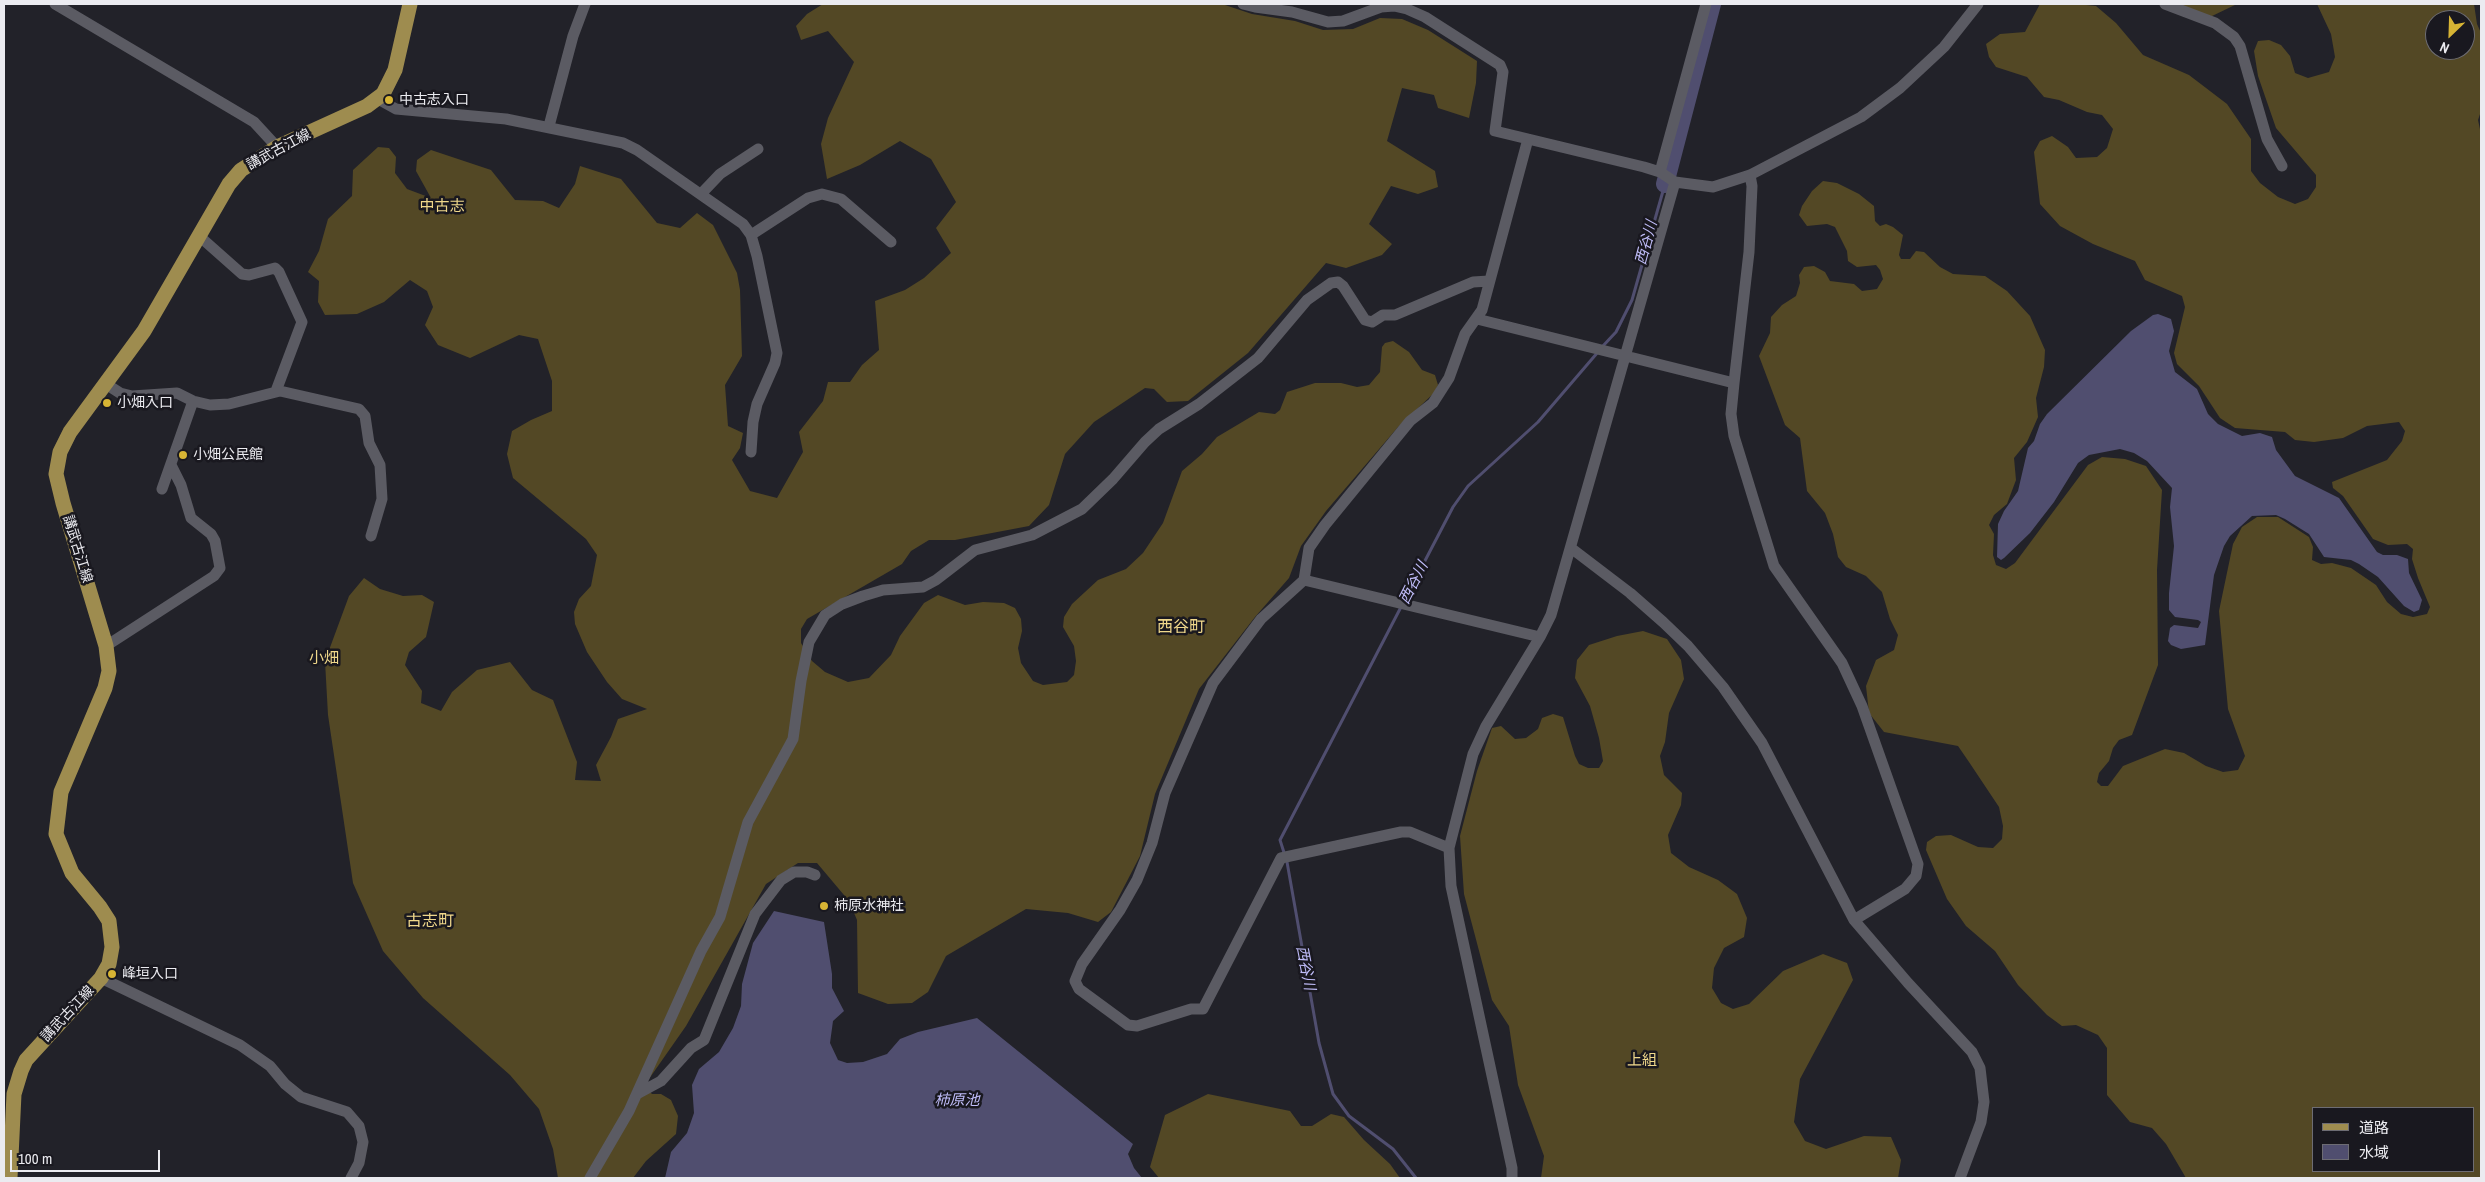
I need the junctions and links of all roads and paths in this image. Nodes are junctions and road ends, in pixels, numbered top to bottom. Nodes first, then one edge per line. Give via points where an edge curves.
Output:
1 (55, 4) edge
2 (410, 4) edge
3 (585, 4) edge
4 (1243, 4) edge
5 (1706, 4) edge
6 (1978, 4) edge
7 (2165, 4) edge
8 (378, 99) junction
9 (549, 126) junction
10 (1528, 139) junction
11 (277, 147) junction
12 (758, 149) dead end
13 (2282, 166) dead end
14 (1660, 172) junction
15 (1750, 174) junction
16 (1676, 182) junction
17 (701, 194) junction
18 (198, 234) junction
19 (751, 235) junction
20 (891, 242) dead end
21 (1489, 281) junction
22 (1477, 319) junction
23 (1625, 358) junction
24 (1734, 383) junction
25 (106, 384) junction
26 (276, 391) junction
27 (194, 401) junction
28 (751, 452) dead end
29 (171, 465) junction
30 (162, 489) dead end
31 (371, 536) dead end
32 (1571, 548) junction
33 (1304, 580) junction
34 (1540, 637) junction
35 (106, 646) junction
36 (1449, 848) junction
37 (815, 875) dead end
38 (1854, 920) junction
39 (101, 978) junction
40 (637, 1094) junction
41 (10, 1178) edge
42 (351, 1178) edge
43 (590, 1178) edge
44 (1512, 1178) edge
45 (1960, 1178) edge

1 - 11 street via 254,122
2 - 8 main road, 講武古江線 via 395,70
3 - 9 street
4 - 10 street via 1328,22 1343,21 1394,6 1425,17 1500,65 1503,72 1495,131
5 - 14 street
6 - 15 street via 1944,47 1892,94 1832,134
7 - 13 street via 2215,23 2234,37 2240,46 2267,139
8 - 9 street via 396,109
8 - 11 main road, 講武古江線
9 - 17 street via 624,143
10 - 14 street
10 - 21 street
11 - 18 main road, 講武古江線 via 241,170
12 - 17 street via 720,174
14 - 16 street
15 - 16 street via 1713,187
15 - 24 street via 1750,252
16 - 23 street
17 - 19 street via 744,224
18 - 25 main road, 講武古江線 via 144,330
18 - 26 street via 242,274 275,268 279,272 302,322
19 - 20 street via 808,198 822,194 841,198
19 - 28 street via 777,353 753,422
21 - 22 street
21 - 40 street via 1474,282 1395,315 1383,315 1372,322 1365,320 1343,286 1338,282 1331,283 1307,300 1258,358 1199,404 1159,429 1082,509 1032,535 975,550 923,587 883,590 842,604 825,615 809,642 792,739 748,822 720,917 700,951
22 - 23 street
22 - 33 street via 1465,334 1449,378 1432,403 1397,435 1325,525 1310,548
23 - 24 street
23 - 32 street
24 - 38 street via 1731,414 1734,436 1774,566 1842,663 1862,706 1918,864 1916,876 1905,889
25 - 27 street via 132,396 168,392
25 - 35 main road, 講武古江線 via 64,441 56,474
26 - 27 street via 229,404
26 - 31 street via 363,412 370,443 380,465 382,498
27 - 29 street
29 - 30 street
29 - 35 street via 184,491 191,518 215,541 220,568 214,576
32 - 34 street via 1551,615
32 - 38 street via 1663,622 1722,687 1762,743
33 - 34 street
33 - 36 street via 1261,619 1213,683 1165,793 1152,843 1137,880 1082,964 1075,981 1079,989 1128,1025 1137,1026 1191,1009 1203,1009 1284,857 1401,832 1410,832
34 - 36 street via 1486,726 1473,754
35 - 39 main road, 講武古江線 via 108,679 61,792 56,821 58,842 72,873 108,921 112,947 109,964
36 - 44 street via 1451,886
37 - 40 street via 794,872 781,880 755,914 704,1040 691,1048 661,1081
38 - 45 street via 1972,1052 1980,1068 1984,1102 1981,1122
39 - 41 main road, 講武古江線 via 20,1070 14,1094
39 - 42 street via 240,1044 270,1066 302,1097 347,1112 359,1126 363,1142 359,1163
40 - 43 street

